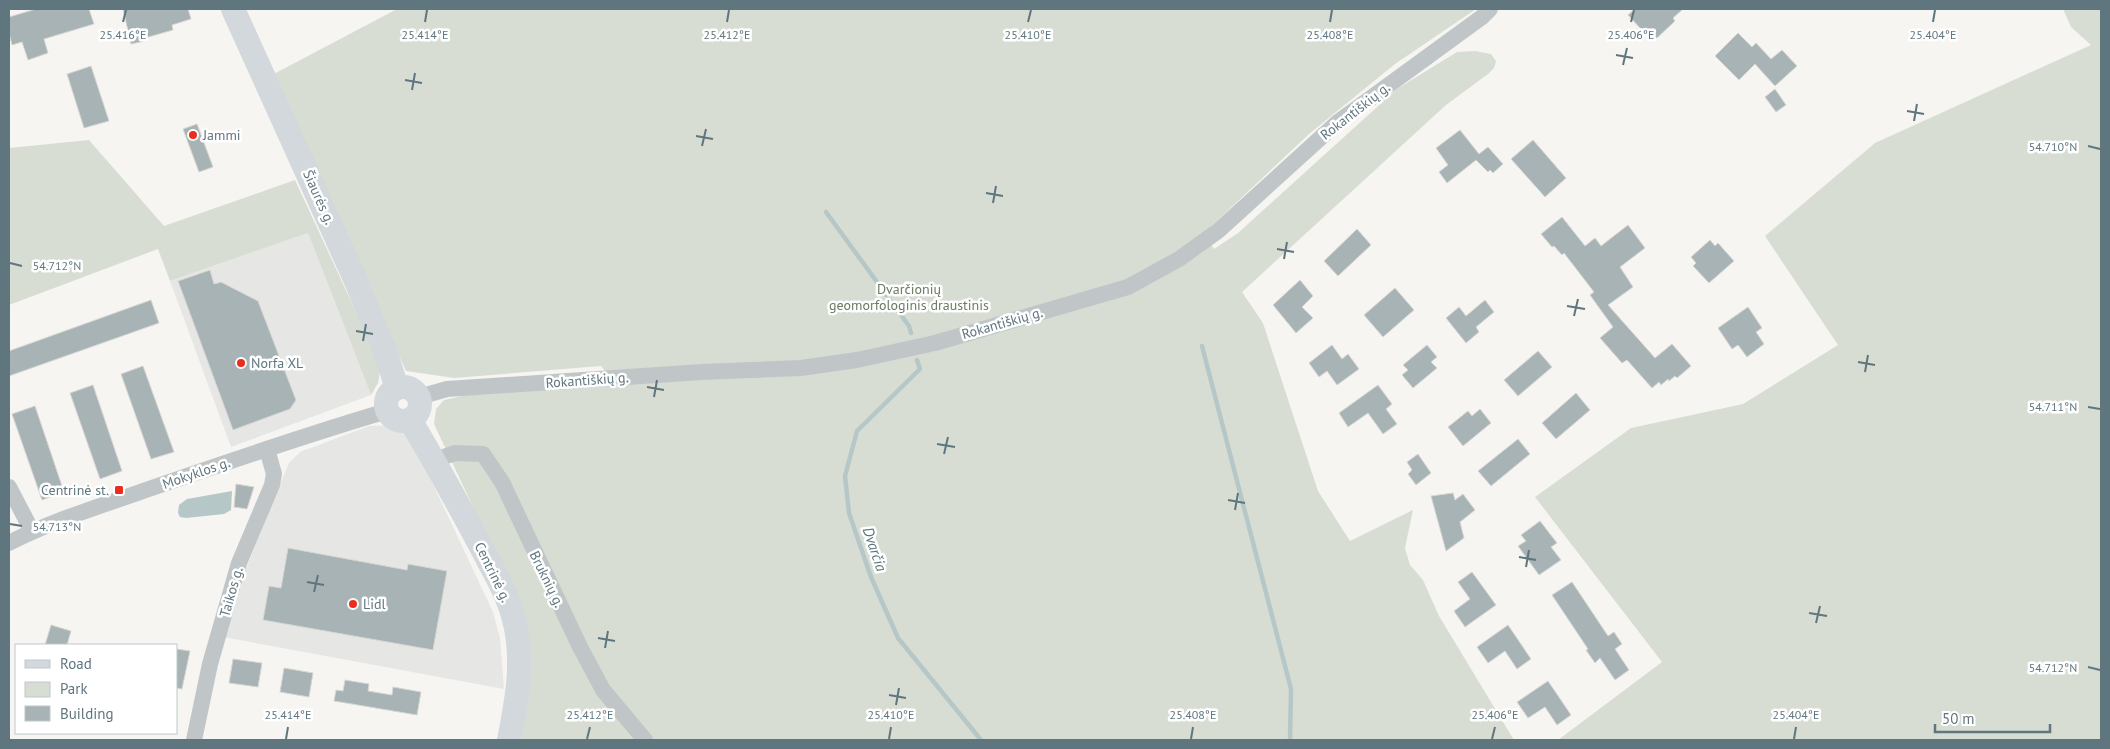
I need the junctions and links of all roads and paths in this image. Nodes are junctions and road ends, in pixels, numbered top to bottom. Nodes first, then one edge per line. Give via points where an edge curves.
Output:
1 (233, 9) edge
2 (1490, 9) edge
3 (397, 388) junction
4 (419, 397) junction
5 (387, 411) junction
6 (410, 420) junction
7 (267, 449) junction
8 (435, 460) junction
9 (9, 488) edge
10 (32, 530) junction
11 (9, 543) edge
12 (194, 740) edge
13 (509, 740) edge
14 (645, 740) edge

1 - 3 main road, Šiaurės g. via 355,279
2 - 4 street, Rokantiškių g. via 1338,122 1218,231 1179,259 1128,287 935,343 857,360 801,368 447,389
3 - 4 main road via 408,387
3 - 5 main road via 388,396
4 - 6 main road via 421,405
5 - 6 main road via 398,420
5 - 7 street, Mokyklos g.
6 - 8 main road, Centrinė g.
7 - 10 street, Mokyklos g.
7 - 12 street, Taikos g. via 274,470 272,485 239,563 210,664
8 - 13 main road, Centrinė g. via 514,616 518,692
8 - 14 street, Bruknių g. via 455,453 483,454 502,482 603,690
9 - 10 street
10 - 11 street, Mokyklos g.

